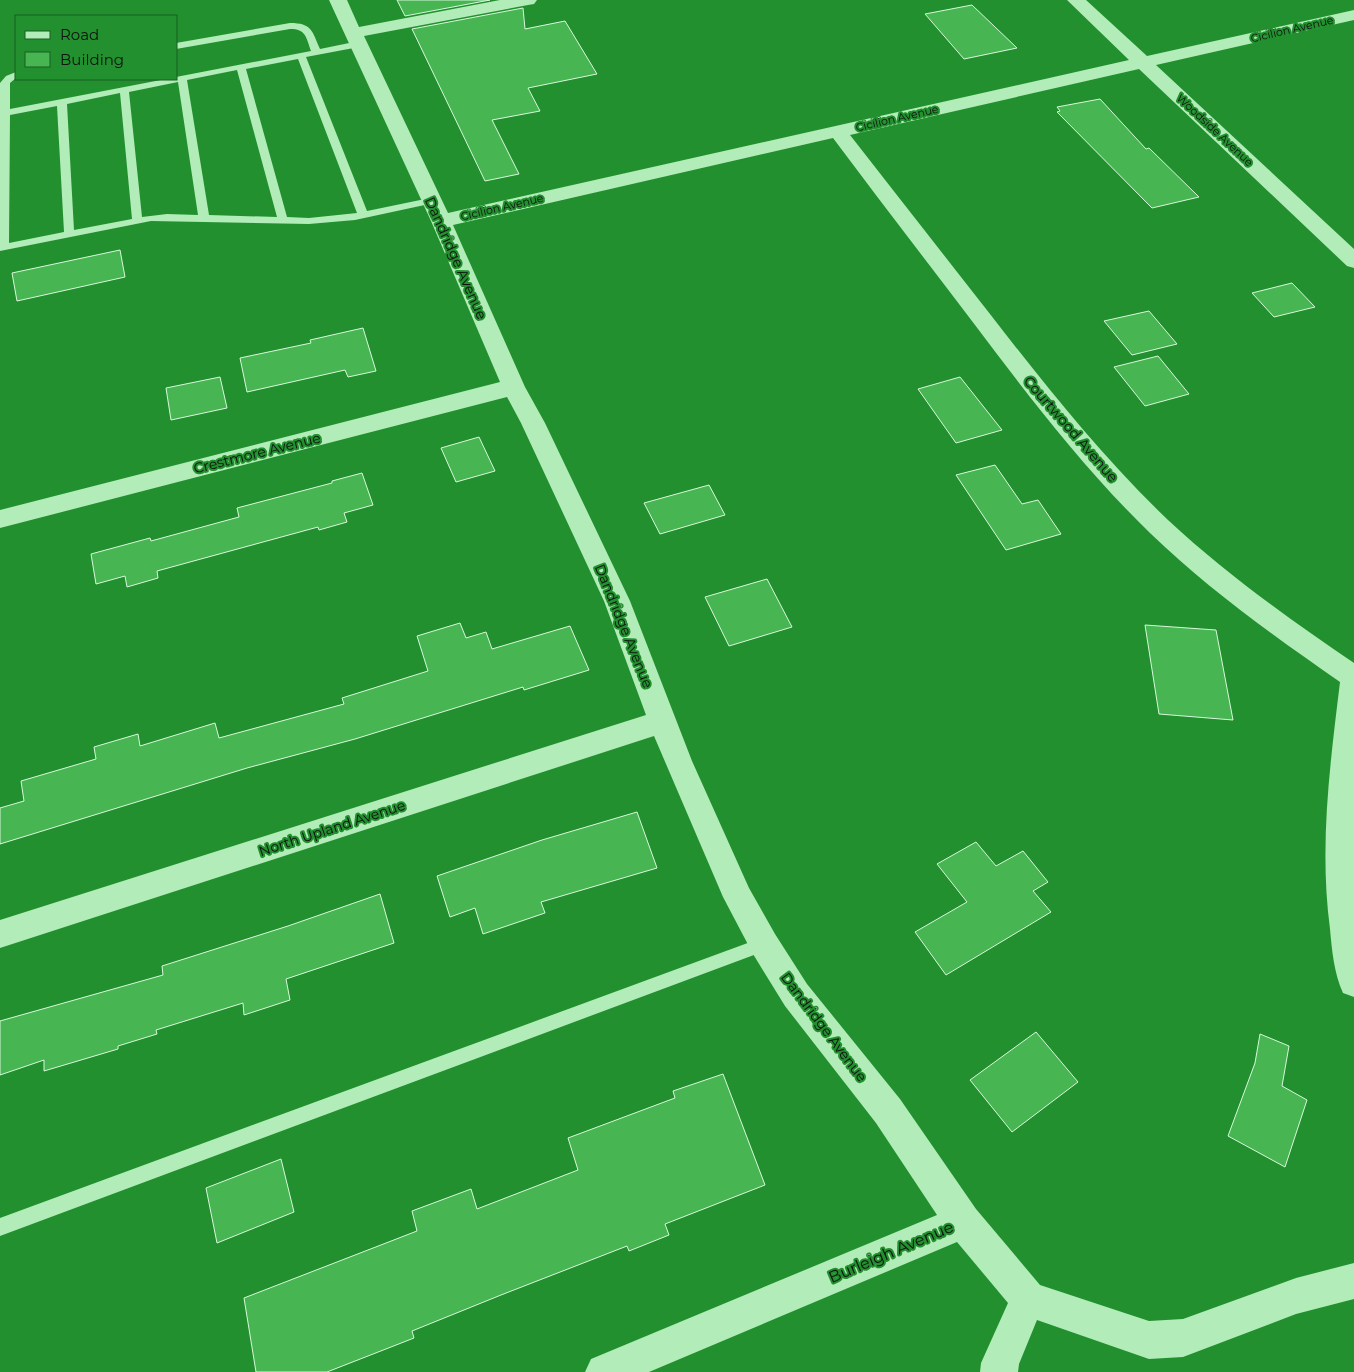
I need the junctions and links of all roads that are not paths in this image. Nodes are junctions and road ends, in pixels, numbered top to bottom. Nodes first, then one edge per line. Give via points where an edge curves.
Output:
1 (338, 0) edge
2 (528, 0) edge
3 (1076, 0) edge
4 (1354, 15) edge
5 (357, 39) junction
6 (178, 46) edge
7 (317, 52) junction
8 (301, 56) junction
9 (1144, 62) junction
10 (241, 67) junction
11 (15, 75) edge
12 (182, 79) junction
13 (177, 80) edge
14 (178, 80) edge
15 (124, 90) junction
16 (62, 102) junction
17 (6, 113) junction
18 (3, 124) edge
19 (838, 132) junction
20 (436, 211) junction
21 (363, 215) junction
22 (204, 218) junction
23 (137, 221) junction
24 (283, 221) junction
25 (69, 234) junction
26 (2, 248) edge
27 (1354, 261) edge
28 (513, 387) junction
29 (0, 519) edge
30 (1354, 677) edge
31 (1354, 682) edge
32 (663, 721) junction
33 (0, 934) edge
34 (764, 944) junction
35 (1354, 982) edge
36 (963, 1222) junction
37 (0, 1228) edge
38 (1354, 1281) edge
39 (1028, 1299) junction
40 (604, 1372) edge
41 (999, 1372) edge

1 - 5 street, Dandridge Avenue
2 - 5 street
3 - 9 street, Woodside Avenue
4 - 9 street, Cicilion Avenue
5 - 7 lane
5 - 20 street, Dandridge Avenue
6 - 7 lane via 302,26
7 - 8 lane
8 - 10 lane
8 - 21 lane
9 - 19 street, Cicilion Avenue
9 - 27 street, Woodside Avenue
10 - 12 lane
10 - 24 lane
11 - 17 lane via 5,83
12 - 14 lane
12 - 22 lane
13 - 15 lane
15 - 16 lane
15 - 23 lane
16 - 17 lane
16 - 25 lane
17 - 18 lane
18 - 26 lane
19 - 20 street, Cicilion Avenue
19 - 30 street, Courtwood Avenue via 1054,412 1098,463 1159,526 1214,574
20 - 21 lane
20 - 28 street, Dandridge Avenue
21 - 24 lane
22 - 23 lane via 167,217
22 - 24 lane
23 - 25 lane
25 - 26 lane
28 - 29 street, Crestmore Avenue
28 - 32 street, Dandridge Avenue via 533,422 617,601
31 - 35 street via 1340,820 1342,897
32 - 33 street, North Upland Avenue
32 - 34 street, Dandridge Avenue via 738,897
34 - 36 street, Dandridge Avenue via 796,995 888,1111
34 - 37 lane
36 - 39 street, Burleigh Avenue
36 - 40 street, Burleigh Avenue
38 - 39 street via 1296,1296 1183,1338 1149,1340
39 - 41 street

